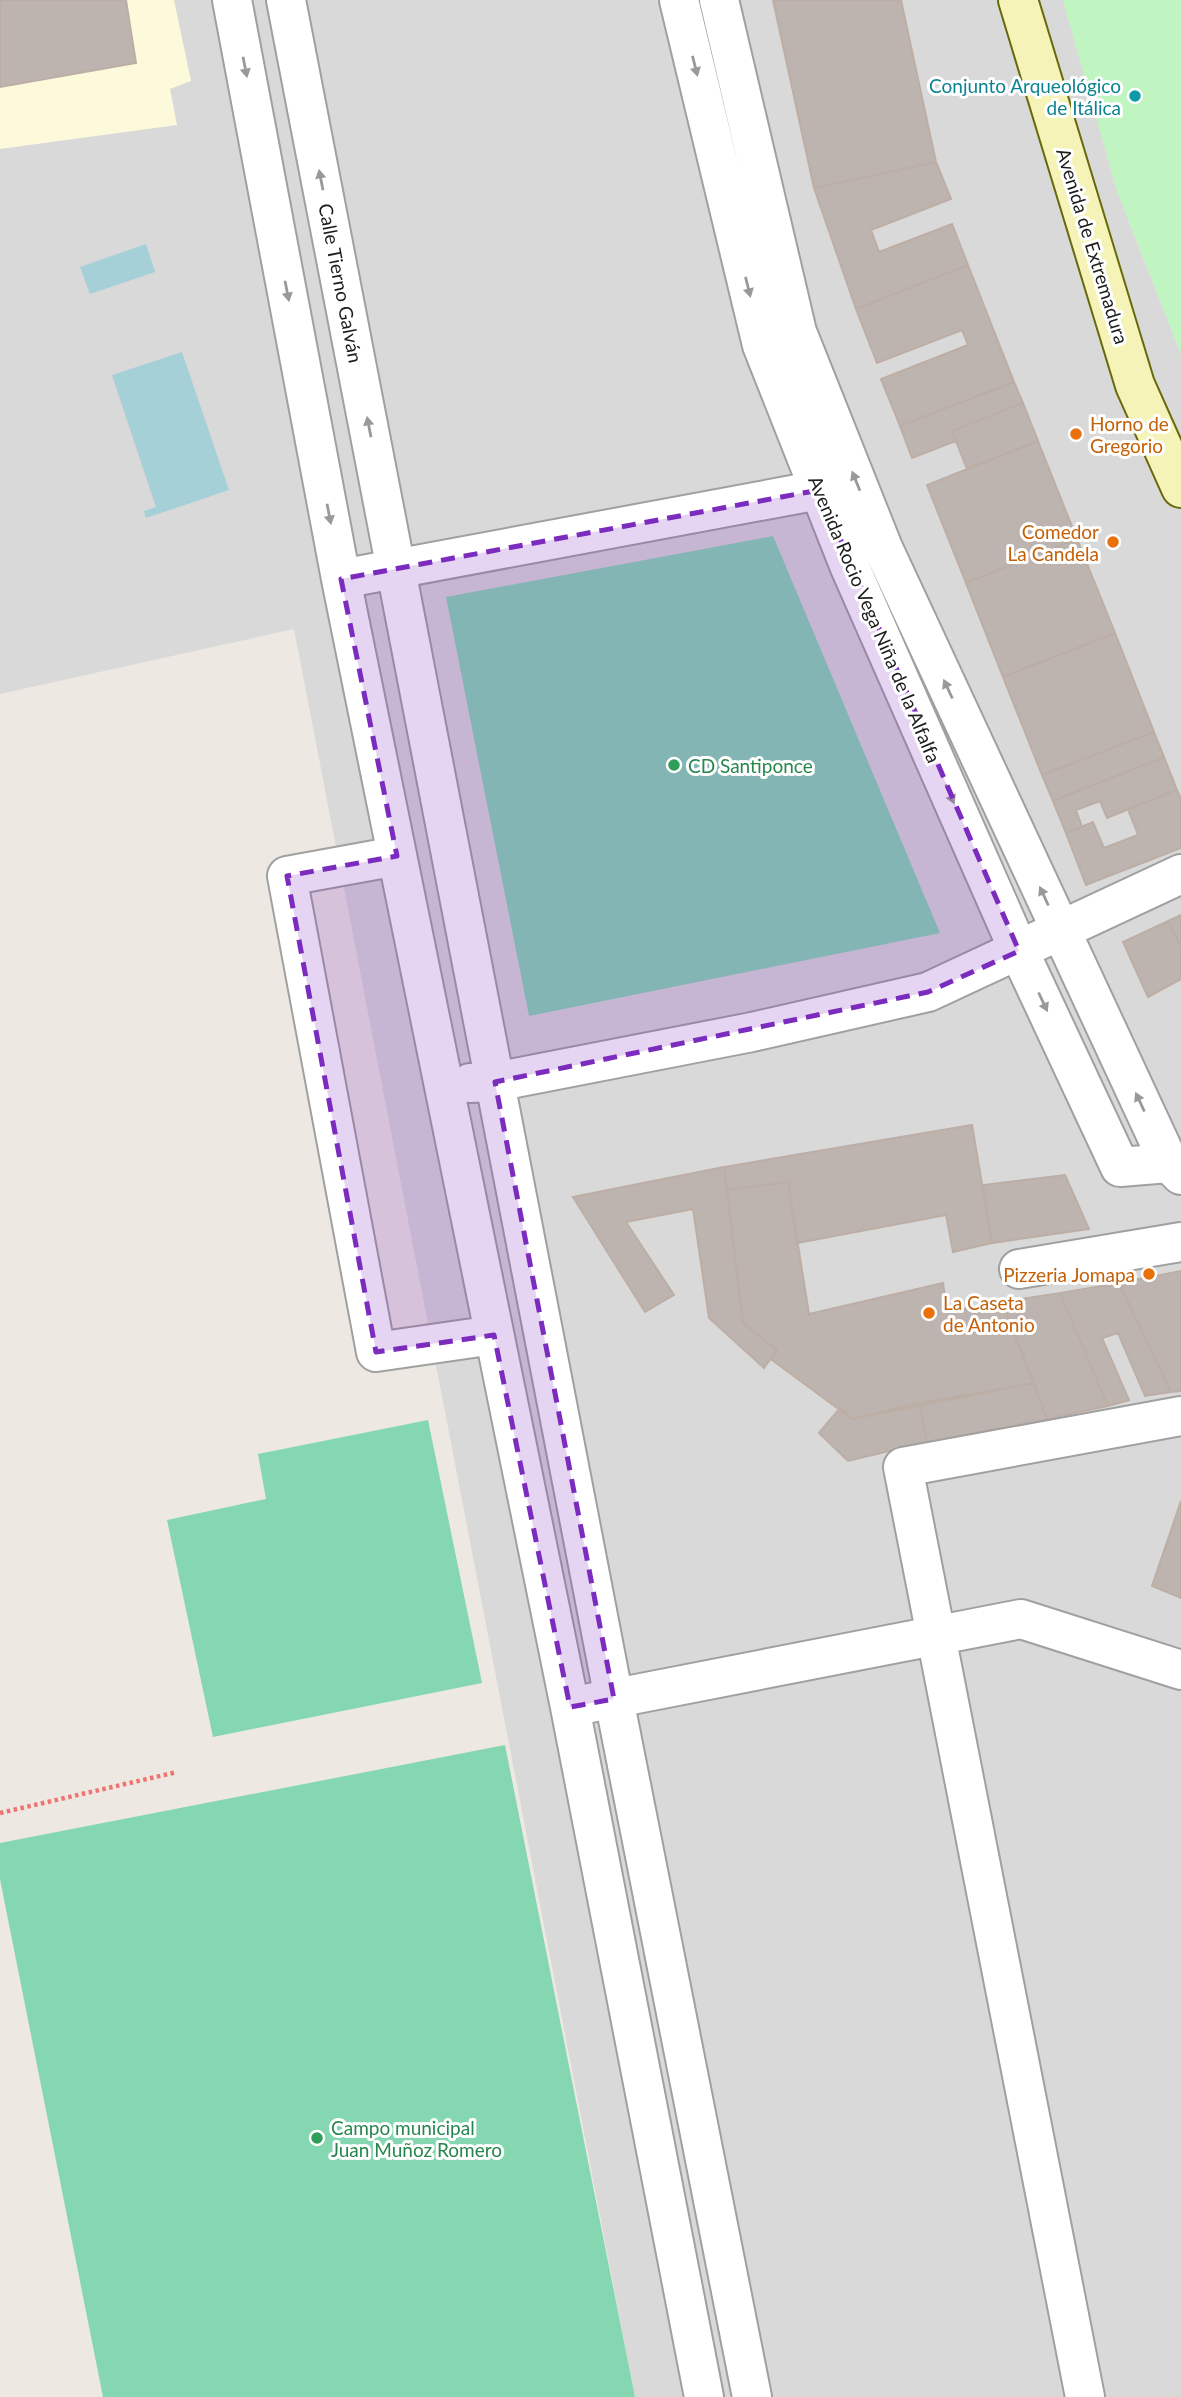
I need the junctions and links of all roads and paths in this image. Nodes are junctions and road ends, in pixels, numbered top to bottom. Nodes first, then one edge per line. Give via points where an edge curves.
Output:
1 (232, 0) edge
2 (286, 0) edge
3 (679, 0) edge
4 (719, 0) edge
5 (1018, 0) edge
6 (1181, 488) edge
7 (819, 490) junction
8 (396, 566) junction
9 (341, 579) junction
10 (397, 856) junction
11 (1181, 874) edge
12 (1060, 931) junction
13 (1019, 951) junction
14 (495, 1082) junction
15 (443, 1084) junction
16 (1175, 1169) edge
17 (1181, 1242) edge
18 (1019, 1269) dead end
19 (494, 1335) junction
20 (1181, 1416) edge
21 (936, 1636) junction
22 (1181, 1670) edge
23 (614, 1699) junction
24 (570, 1707) junction
25 (177, 1772) dead end
26 (0, 1813) edge
27 (704, 2397) edge
28 (752, 2397) edge
29 (1085, 2397) edge

1 -> 9 street
8 -> 2 street, Calle Tierno Galván
3 -> 7 street, Avenida Rocio Vega Niña de la Alfalfa via 762,345
12 -> 4 street, Avenida Rocio Vega Niña de la Alfalfa via 883,548 797,332
5 - 6 main road, Avenida de Extremadura via 1135,385
7 - 8 street
7 -> 13 street, Avenida Rocio Vega Niña de la Alfalfa
8 - 9 street
8 - 14 street, Calle Tierno Galván
9 - 10 street
10 - 15 street
10 - 19 street via 287,876 376,1352
11 - 12 street
12 - 13 street
16 -> 12 street, Avenida Rocio Vega Niña de la Alfalfa
13 - 14 street via 928,992
13 -> 16 street, Avenida Rocio Vega Niña de la Alfalfa via 1120,1167
14 - 15 street
14 - 23 street, Calle Tierno Galván
15 - 19 street
17 - 18 street
19 - 24 street
20 - 21 street via 903,1467
21 - 22 street via 1021,1619
21 - 23 street
21 - 29 street
23 - 24 street
23 - 28 street, Calle Tierno Galván
24 - 27 street
25 - 26 path

